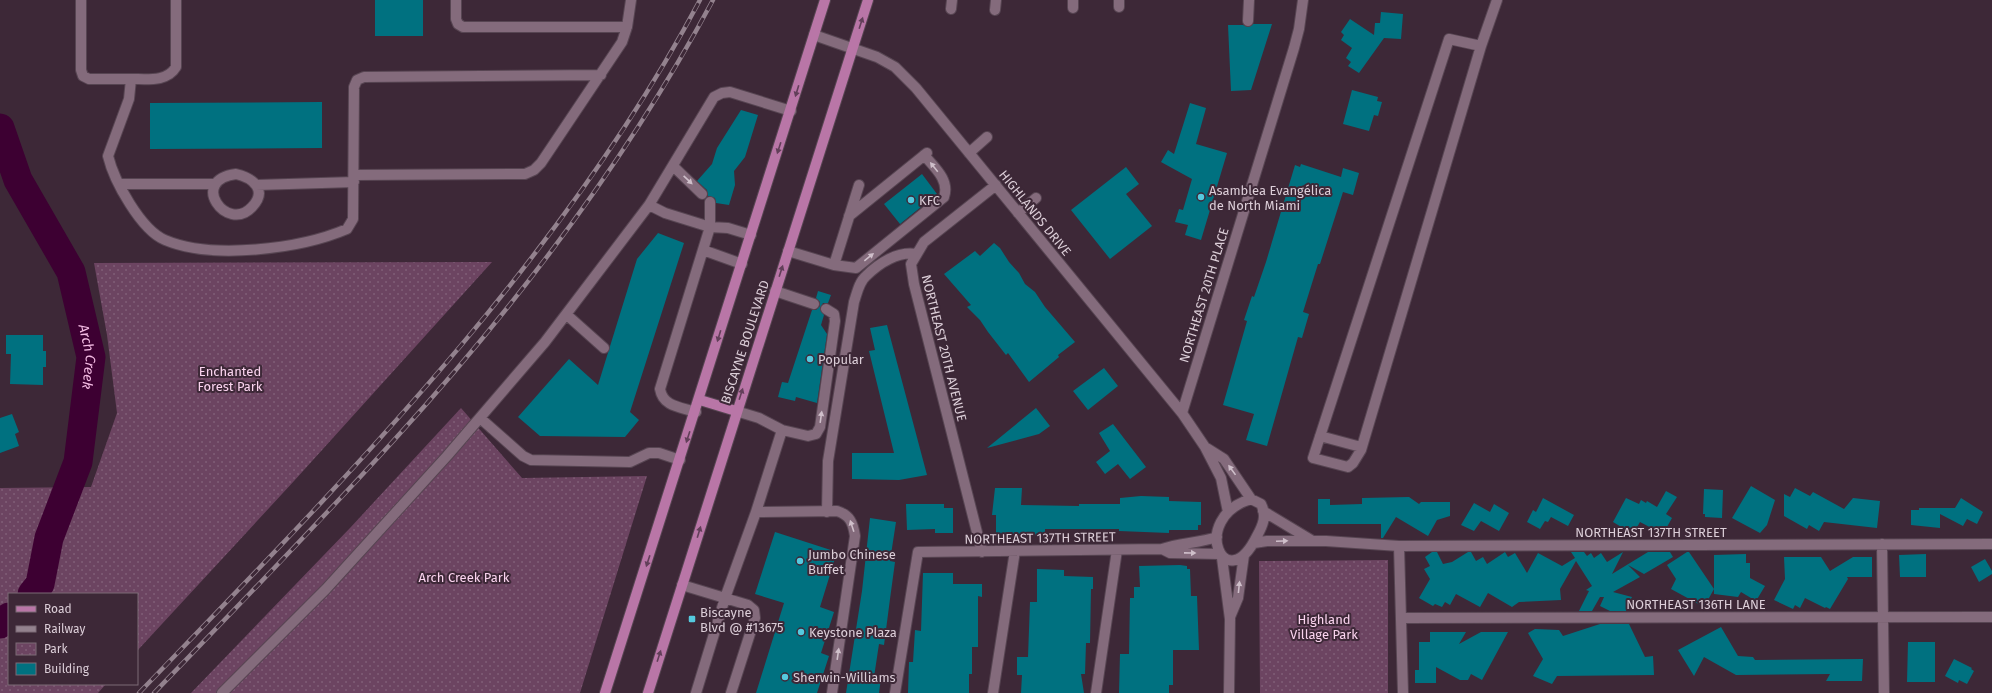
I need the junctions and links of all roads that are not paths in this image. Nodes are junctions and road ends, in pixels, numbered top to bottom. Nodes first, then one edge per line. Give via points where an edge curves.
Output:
1 (81, 0) edge
2 (176, 0) edge
3 (456, 0) edge
4 (631, 0) edge
5 (825, 0) edge
6 (868, 0) edge
7 (1249, 0) edge
8 (1303, 0) edge
9 (1497, 0) edge
10 (1248, 21) dead end
11 (628, 27) junction
12 (814, 35) junction
13 (1481, 46) junction
14 (853, 47) junction
15 (601, 75) junction
16 (131, 79) junction
17 (790, 111) junction
18 (987, 137) dead end
19 (969, 153) junction
20 (673, 166) junction
21 (354, 179) junction
22 (120, 184) junction
23 (215, 184) junction
24 (256, 184) junction
25 (858, 185) dead end
26 (996, 185) junction
27 (702, 194) dead end
28 (1036, 198) dead end
29 (710, 202) dead end
30 (650, 205) junction
31 (1018, 213) junction
32 (849, 216) junction
33 (710, 227) junction
34 (751, 235) junction
35 (703, 250) junction
36 (788, 251) junction
37 (916, 254) junction
38 (742, 264) junction
39 (834, 265) junction
40 (775, 291) junction
41 (814, 304) dead end
42 (826, 309) dead end
43 (567, 315) junction
44 (604, 348) dead end
45 (700, 400) junction
46 (736, 411) junction
47 (696, 412) junction
48 (1182, 413) junction
49 (480, 418) junction
50 (782, 430) junction
51 (1320, 436) junction
52 (1205, 447) junction
53 (1361, 447) junction
54 (680, 460) junction
55 (1252, 499) junction
56 (1263, 511) junction
57 (756, 512) junction
58 (827, 512) junction
59 (1228, 512) junction
60 (1217, 537) junction
61 (1311, 540) junction
62 (1254, 543) junction
63 (1882, 544) junction
64 (1992, 544) edge
65 (1399, 546) junction
66 (1162, 548) junction
67 (1118, 550) junction
68 (1015, 551) junction
69 (982, 552) junction
70 (1244, 555) junction
71 (1220, 556) junction
72 (682, 585) junction
73 (725, 598) junction
74 (1883, 617) junction
75 (1992, 617) edge
76 (1230, 618) junction
77 (1401, 618) junction
78 (222, 693) edge
79 (605, 693) edge
80 (648, 693) edge
81 (696, 693) edge
82 (731, 693) edge
83 (832, 693) edge
84 (895, 693) edge
85 (993, 693) edge
86 (1096, 693) edge
87 (1229, 693) edge
88 (1403, 693) edge
89 (1884, 693) edge

1 - 16 street via 83,76 89,79
2 - 16 street via 176,67 172,74 165,77
3 - 11 street via 456,19 458,24 464,27
4 - 11 street
5 - 12 main road, BISCAYNE BOULEVARD
14 -> 6 main road, BISCAYNE BOULEVARD
7 - 10 street
8 - 48 street, NORTHEAST 20TH PLACE via 1294,48
9 - 13 street
11 - 15 street via 622,42
12 - 14 street, HIGHLANDS DRIVE
12 -> 17 main road, BISCAYNE BOULEVARD
13 - 51 street via 1449,40
13 - 53 street
14 - 19 street, HIGHLANDS DRIVE via 877,56 895,67 916,88
14 - 36 main road, BISCAYNE BOULEVARD
15 - 21 street via 541,163 525,174
15 - 21 street via 364,77 357,80 354,87
16 - 22 street via 129,99 108,156
17 - 20 street via 730,92 722,93 714,97
17 -> 34 main road, BISCAYNE BOULEVARD
18 - 19 street
19 - 26 street, HIGHLANDS DRIVE
20 -> 27 street
20 - 30 street
21 - 22 street via 353,218 347,229 284,247 240,250 209,249 164,240 143,224
21 - 24 street
22 - 23 street
23 - 24 street via 228,175 236,174
23 - 24 street via 215,202 226,212 234,215 242,214 255,203 258,197
25 - 32 street
26 - 31 street, HIGHLANDS DRIVE
26 - 37 street, NORTHEAST 20TH AVENUE via 924,242
28 - 31 street
29 - 33 street
30 - 33 street via 665,213
30 - 43 street
31 - 48 street, HIGHLANDS DRIVE
32 - 39 street
39 -> 32 street via 856,268 944,197 944,179 926,154
33 - 34 street via 728,228
33 - 35 street
34 - 38 main road, BISCAYNE BOULEVARD
35 - 38 street
35 - 47 street via 660,389 667,403
36 - 39 street
40 -> 36 main road, BISCAYNE BOULEVARD
37 - 58 street via 902,253 893,257 865,276 858,288 828,461
37 - 69 street, NORTHEAST 20TH AVENUE via 911,264 914,284
38 -> 45 main road, BISCAYNE BOULEVARD
40 - 41 street
46 -> 40 main road, BISCAYNE BOULEVARD
50 -> 42 street via 808,436 816,434 820,427 836,321 834,314
43 - 44 street
43 - 49 street
45 - 46 main road
45 - 47 main road, BISCAYNE BOULEVARD
46 - 50 street via 759,418
72 -> 46 main road, BISCAYNE BOULEVARD
47 -> 54 main road, BISCAYNE BOULEVARD
48 - 52 street, HIGHLANDS DRIVE
49 - 54 street via 531,460 630,462 650,453 659,453
49 - 78 street via 326,589
50 - 57 street
51 - 53 street
51 - 53 street via 1313,458 1348,467 1353,463
55 -> 52 street, HIGHLANDS DRIVE via 1224,459
52 - 59 street, HIGHLANDS DRIVE via 1221,478
54 -> 79 main road, BISCAYNE BOULEVARD
55 - 56 street via 1261,504
55 - 59 street via 1239,503
56 - 61 street, NORTHEAST 137TH STREET
56 - 62 street via 1265,517
57 - 58 street
57 - 73 street
83 -> 58 street via 855,536 850,519 844,513
59 - 60 street
60 - 66 street, NORTHEAST 137TH STREET via 1203,542
60 - 71 street
62 -> 61 street, NORTHEAST 137TH STREET
61 - 65 street, NORTHEAST 137TH STREET
62 - 70 street
63 - 64 street, NORTHEAST 137TH STREET
63 - 65 street, NORTHEAST 137TH STREET
63 - 74 street
65 - 77 street
66 - 67 street, NORTHEAST 137TH STREET
66 -> 71 street, NORTHEAST 137TH STREET via 1170,553
67 - 68 street, NORTHEAST 137TH STREET
67 - 86 street
68 - 69 street, NORTHEAST 137TH STREET
68 - 85 street
69 - 84 street, NORTHEAST 137TH STREET via 918,552
70 - 71 street via 1233,560
76 -> 70 street via 1238,598
71 - 76 street
72 - 73 street
80 -> 72 main road, BISCAYNE BOULEVARD
73 - 81 street
73 - 82 street via 748,605 754,610 755,618
74 - 75 street, NORTHEAST 136TH LANE
74 - 77 street, NORTHEAST 136TH LANE
74 - 89 street
76 - 87 street
77 - 88 street

